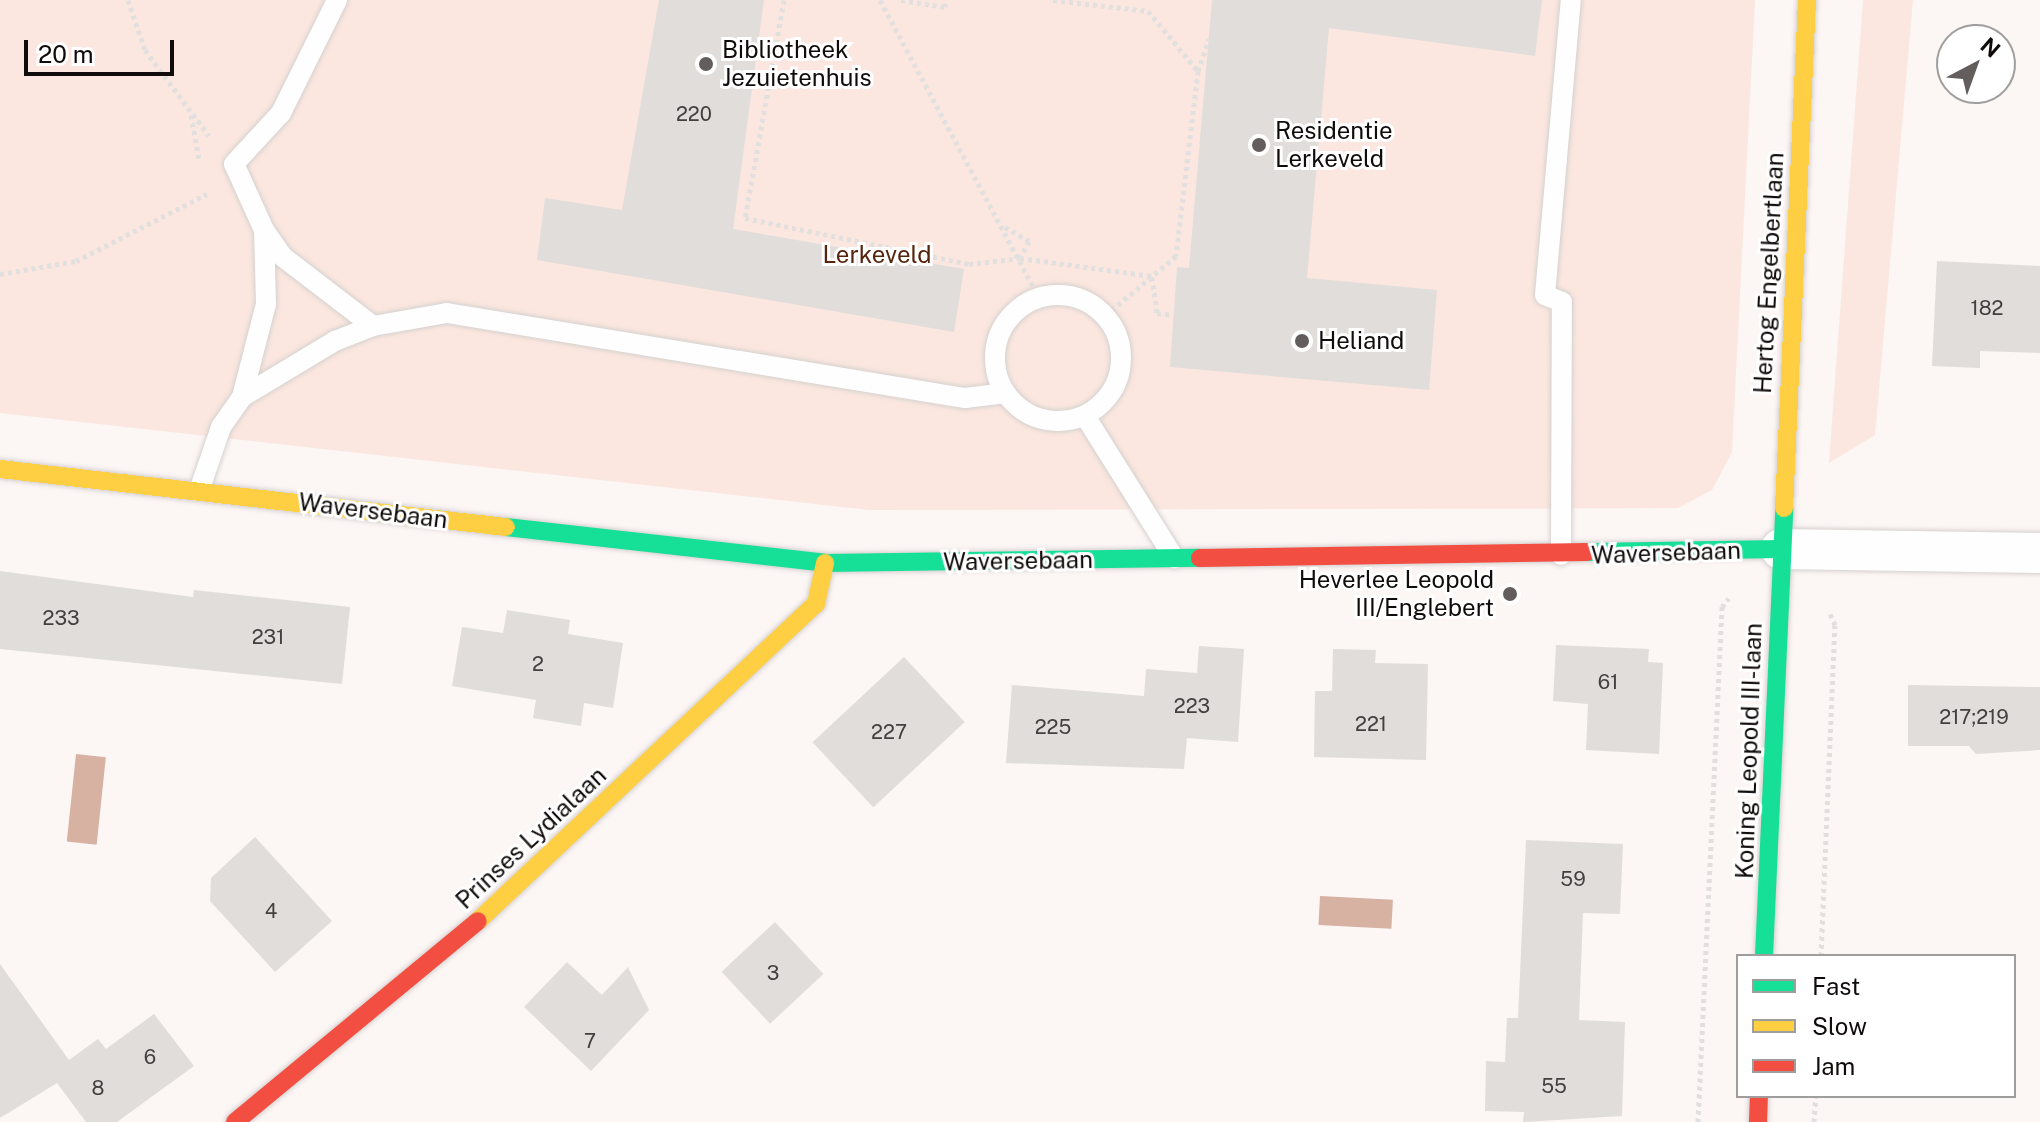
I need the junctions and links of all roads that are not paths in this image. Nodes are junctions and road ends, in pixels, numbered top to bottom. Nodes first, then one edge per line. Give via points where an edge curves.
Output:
1 (337, 0) edge
2 (1571, 0) edge
3 (1807, 0) edge
4 (264, 230) junction
5 (373, 326) junction
6 (1004, 393) junction
7 (242, 397) junction
8 (1085, 416) junction
9 (0, 469) edge
10 (199, 491) junction
11 (1781, 549) junction
12 (2040, 553) edge
13 (1561, 557) junction
14 (1175, 559) junction
15 (825, 563) junction
16 (1764, 954) edge
17 (1759, 1098) edge
18 (235, 1122) edge
19 (1758, 1122) edge

1 - 4 lane via 281,113 234,164
2 - 13 lane via 1545,295 1562,302
3 - 11 street, Hertog Engelbertlaan
4 - 5 lane via 283,257
4 - 7 lane via 266,304
5 - 6 lane via 447,313 965,398
5 - 7 lane
6 - 8 lane via 1050,421
6 - 8 lane via 995,373 1001,330 1039,298 1072,296 1105,316 1121,351 1120,371 1101,405
7 - 10 lane via 221,427
8 - 14 lane
9 - 10 street, Waversebaan
10 - 15 street, Waversebaan
11 - 12 street, Waversebaan
11 - 13 street, Waversebaan
11 - 16 street, Koning Leopold III-laan
13 - 14 street, Waversebaan
14 - 15 street, Waversebaan
15 - 18 street, Prinses Lydialaan via 822,596 805,615 484,916
17 - 19 street

